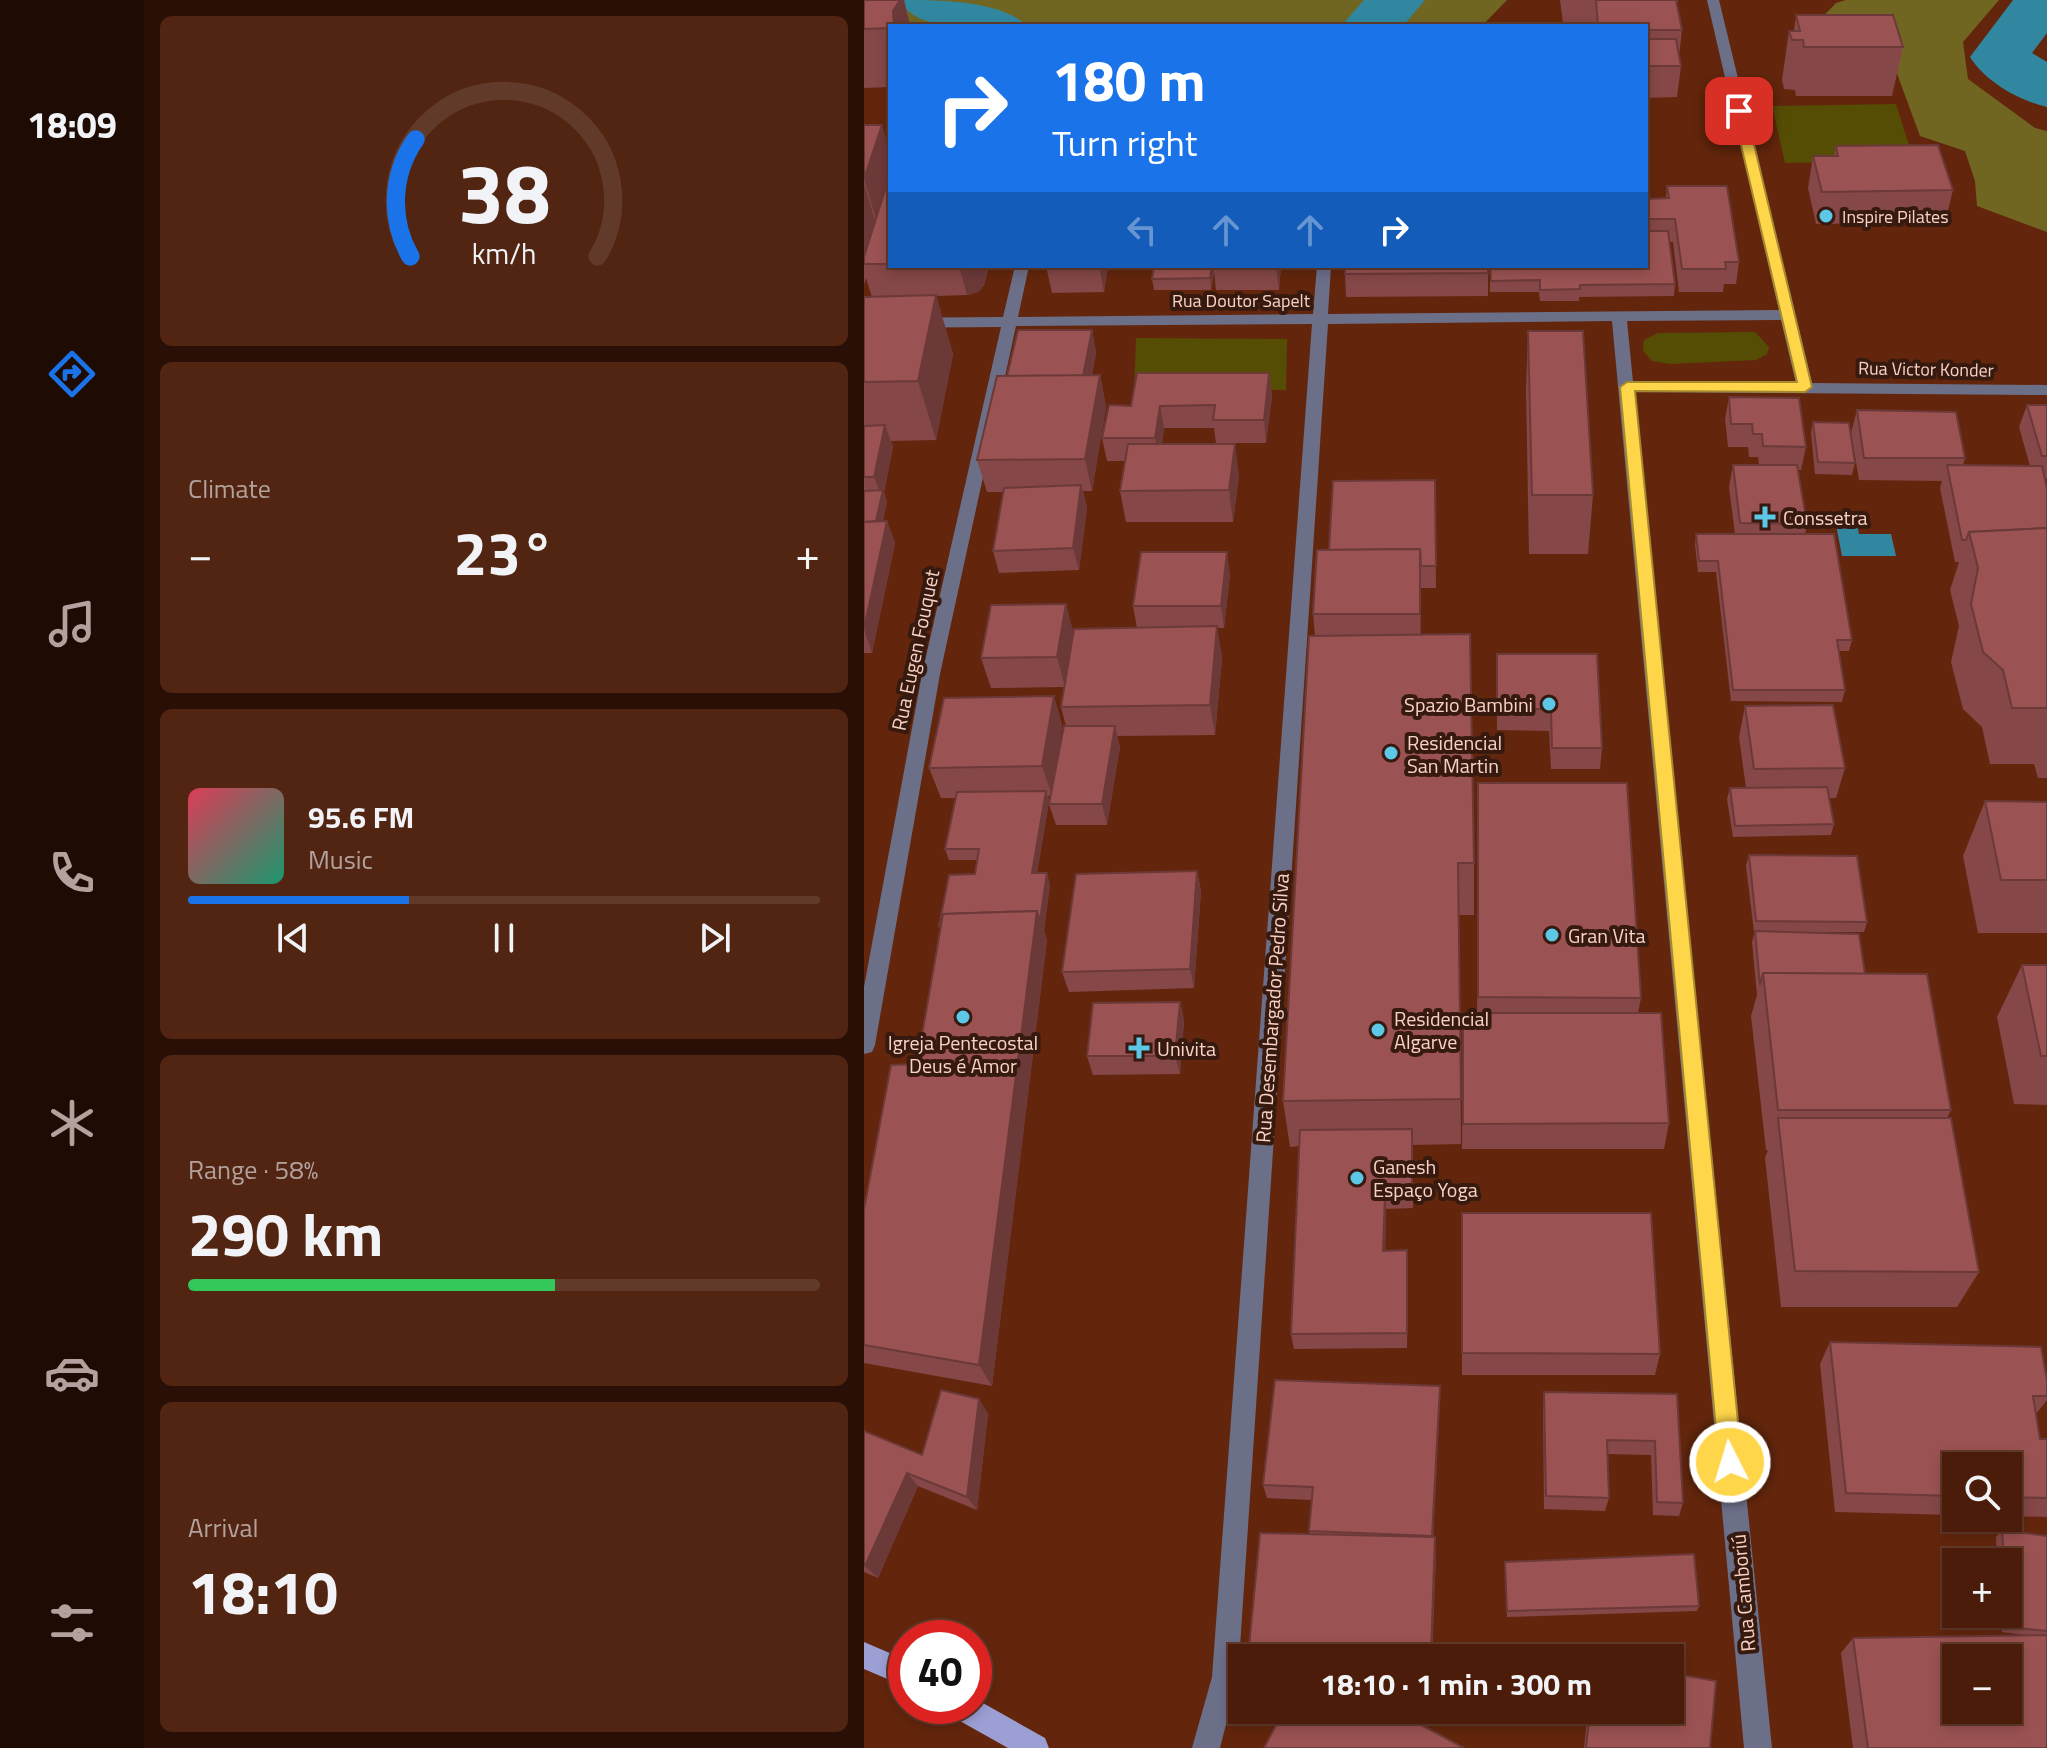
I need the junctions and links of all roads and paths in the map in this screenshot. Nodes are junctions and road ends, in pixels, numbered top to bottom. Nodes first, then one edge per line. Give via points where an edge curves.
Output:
1 (1713, 0) edge
2 (1022, 268) edge
3 (1324, 268) edge
4 (1788, 315) junction
5 (1619, 316) junction
6 (1321, 320) junction
7 (1009, 321) junction
8 (864, 323) edge
9 (1627, 387) junction
10 (1805, 387) junction
11 (2047, 390) edge
12 (864, 1045) edge
13 (864, 1655) edge
14 (888, 1666) edge
15 (992, 1724) edge
16 (1035, 1748) edge
17 (1206, 1748) edge
18 (1758, 1748) edge

1 - 4 street
2 - 7 street, Rua Eugen Fouquet
3 - 6 street, Rua Desembargador Pedro Silva
4 - 5 street, Rua Doutor Sapelt
4 - 10 street
5 - 6 street, Rua Doutor Sapelt
5 - 9 street, Rua Camboriú
6 - 7 street, Rua Doutor Sapelt
6 - 17 street, Rua Desembargador Pedro Silva via 1225,1677
7 - 8 street, Rua Doutor Sapelt
7 - 12 street, Rua Eugen Fouquet via 931,674
9 - 10 street, Rua Victor Konder
9 - 18 street, Rua Camboriú
10 - 11 street, Rua Victor Konder
13 - 14 main road
15 - 16 main road

